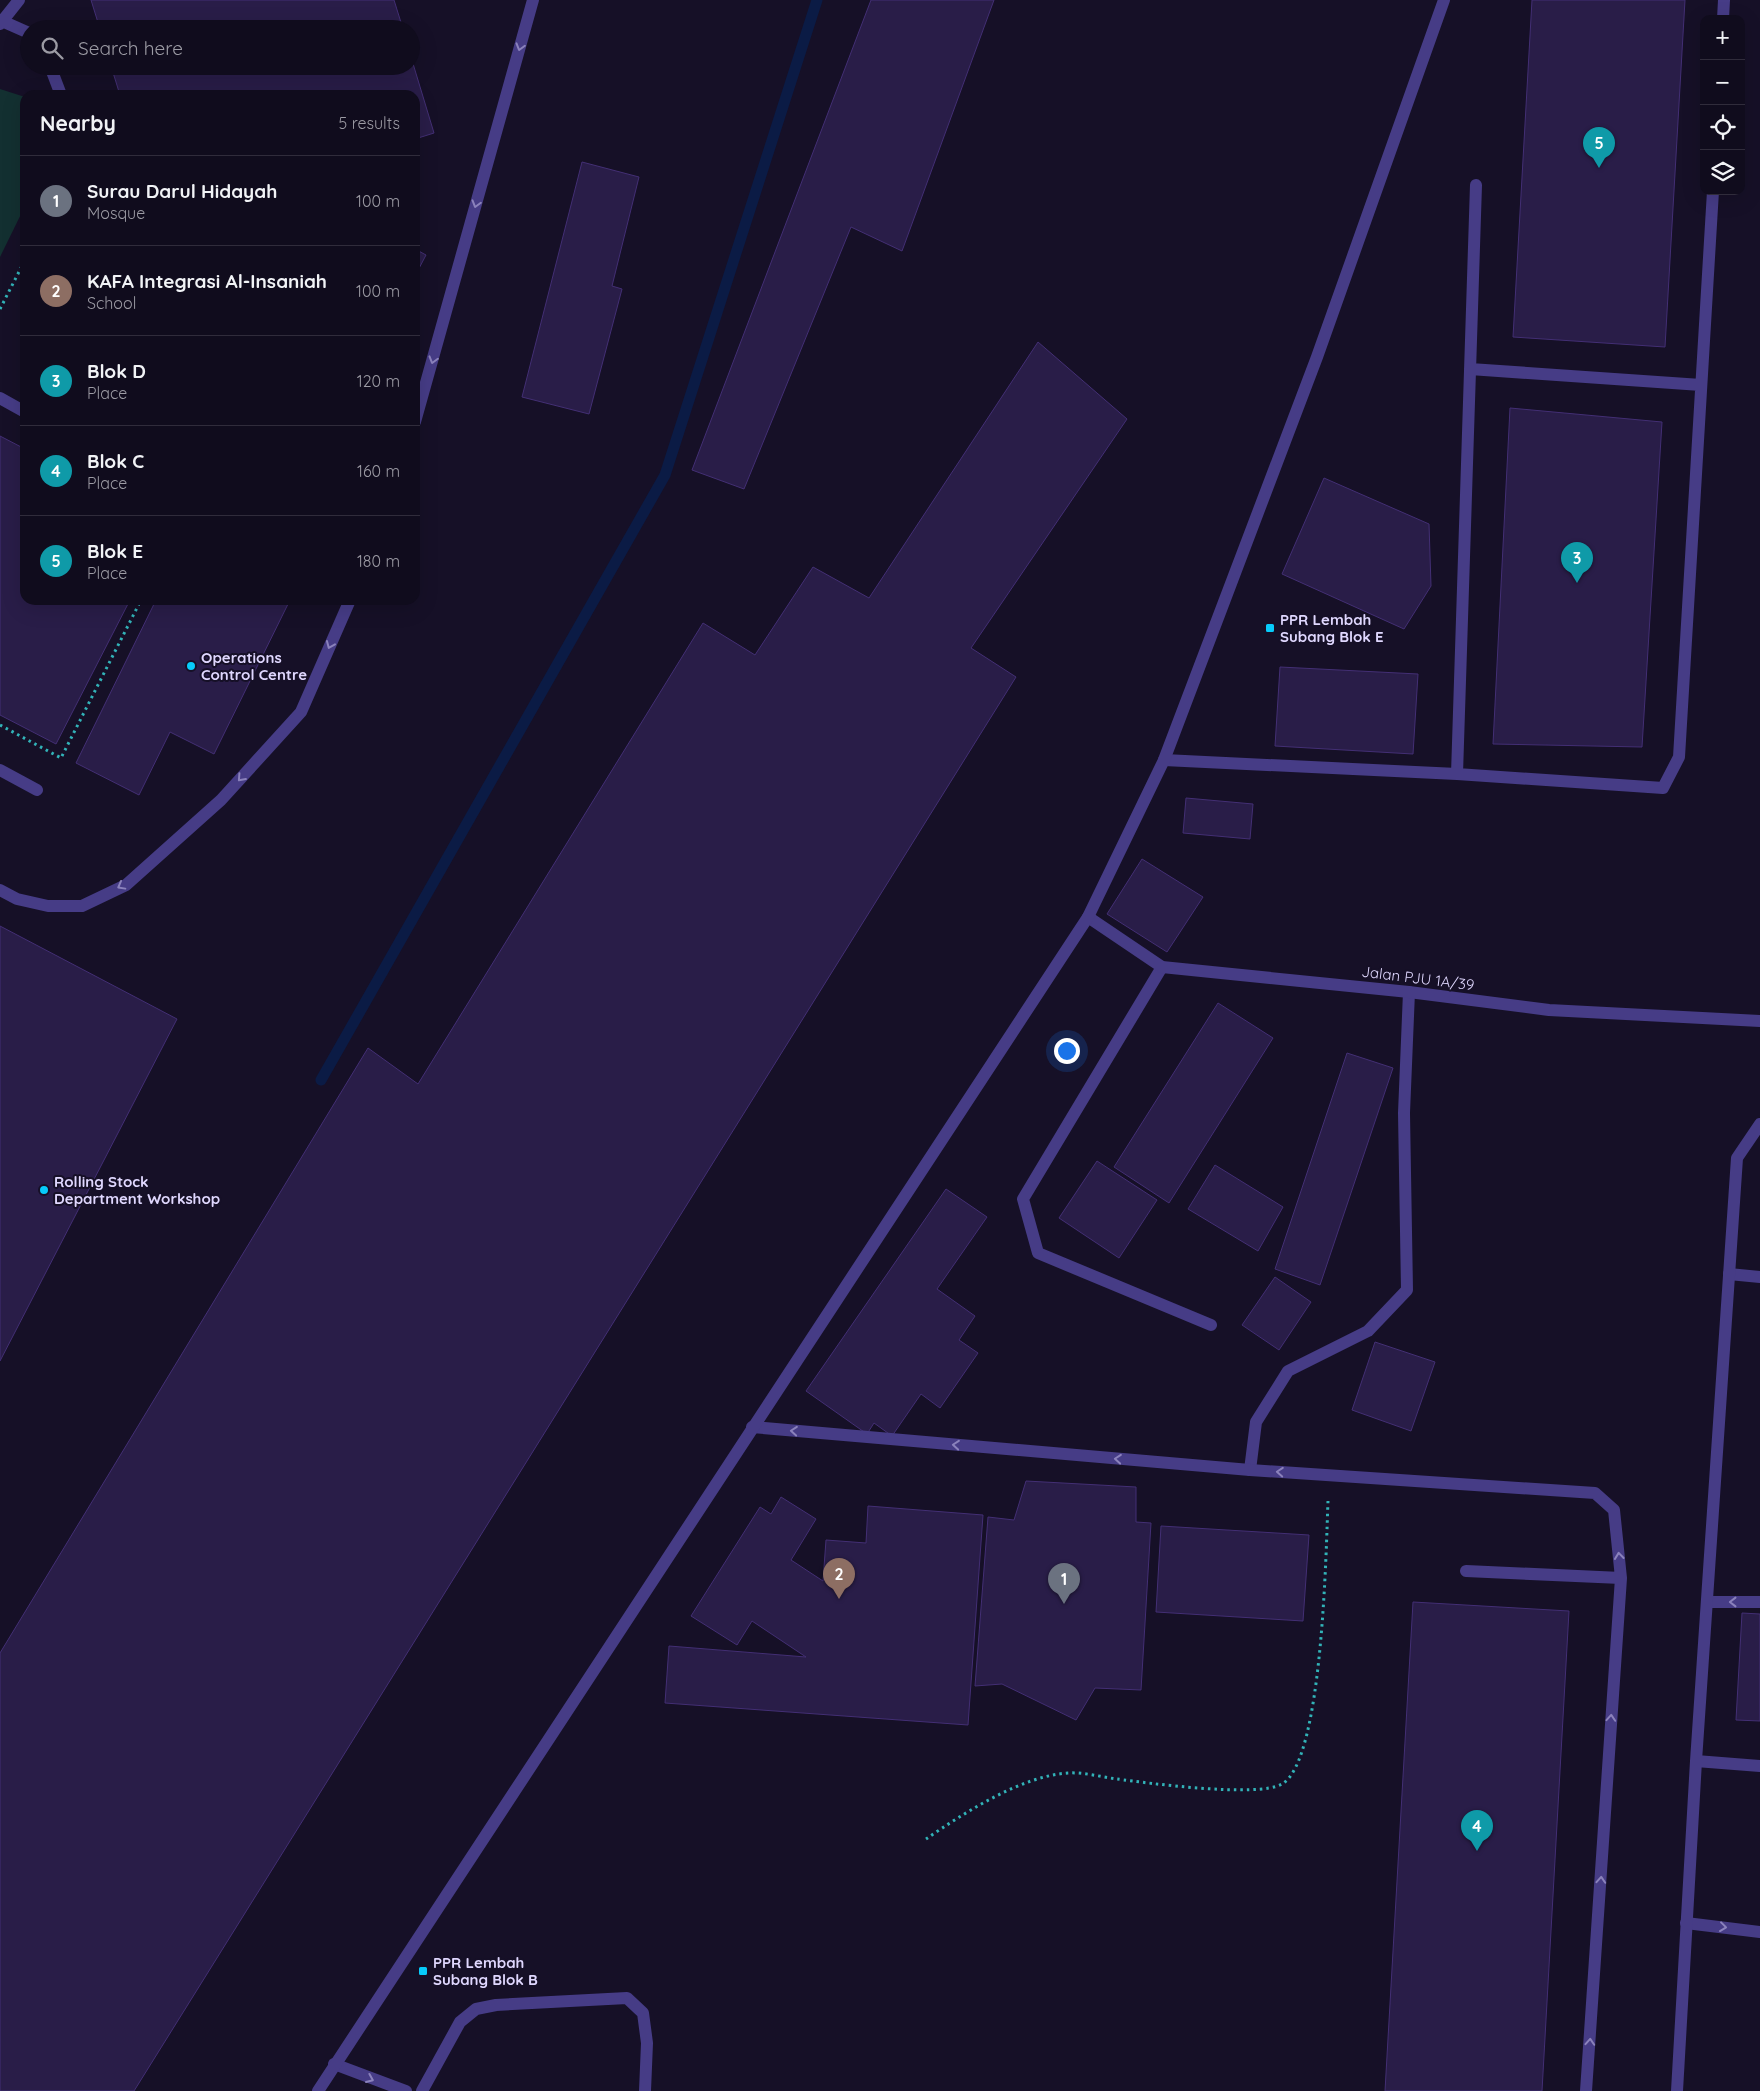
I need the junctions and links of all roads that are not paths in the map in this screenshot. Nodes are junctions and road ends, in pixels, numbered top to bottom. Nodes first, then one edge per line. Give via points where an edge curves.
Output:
1 (19, 0) edge
2 (533, 0) edge
3 (1444, 0) edge
4 (1724, 0) edge
5 (1723, 15) edge
6 (1, 23) edge
7 (20, 30) edge
8 (53, 75) edge
9 (59, 90) edge
10 (1476, 185) dead end
11 (1712, 195) edge
12 (1470, 369) junction
13 (1701, 385) junction
14 (0, 398) edge
15 (420, 404) edge
16 (20, 409) edge
17 (348, 605) edge
18 (1164, 760) junction
19 (0, 770) edge
20 (1457, 774) junction
21 (37, 790) dead end
22 (0, 890) edge
23 (1088, 917) junction
24 (1162, 967) junction
25 (1409, 992) junction
26 (1760, 1021) edge
27 (1760, 1124) edge
28 (1729, 1274) junction
29 (1760, 1277) edge
30 (1211, 1325) dead end
31 (752, 1427) junction
32 (1250, 1470) junction
33 (1466, 1570) dead end
34 (1621, 1578) junction
35 (1707, 1602) junction
36 (1760, 1602) edge
37 (1696, 1762) junction
38 (1760, 1766) edge
39 (1686, 1923) junction
40 (1760, 1932) edge
41 (334, 2064) junction
42 (318, 2091) edge
43 (406, 2091) edge
44 (422, 2091) edge
45 (646, 2091) edge
46 (1586, 2091) edge
47 (1677, 2091) edge

1 - 6 street
2 -> 15 street
3 - 18 street via 1317,357
4 - 5 street
6 - 7 street
8 - 9 street
10 - 12 street
11 - 13 street
12 - 13 street
12 - 20 street
13 - 20 street via 1679,757 1663,788
14 - 16 street
17 -> 22 street via 302,712 221,800 126,885 82,906 48,906 17,899
18 - 20 street
18 - 23 street
19 - 21 street
23 - 24 street, Jalan PJU 1A/39
23 - 31 street
24 - 25 street, Jalan PJU 1A/39
24 - 30 street via 1023,1199 1038,1253
25 - 26 street, Jalan PJU 1A/39 via 1549,1010
25 - 32 street via 1404,1113 1407,1290 1368,1331 1288,1371 1256,1422
27 - 28 street via 1737,1158
28 - 29 street
28 - 35 street
32 -> 31 street
31 - 41 street
34 -> 32 street via 1614,1510 1595,1493
33 - 34 street
46 -> 34 street
36 -> 35 street
35 - 37 street
37 - 38 street
37 - 39 street
39 -> 40 street
39 - 47 street
41 - 42 street
41 -> 43 street
44 - 45 street via 460,2022 476,2009 496,2005 627,1998 643,2014 648,2043

